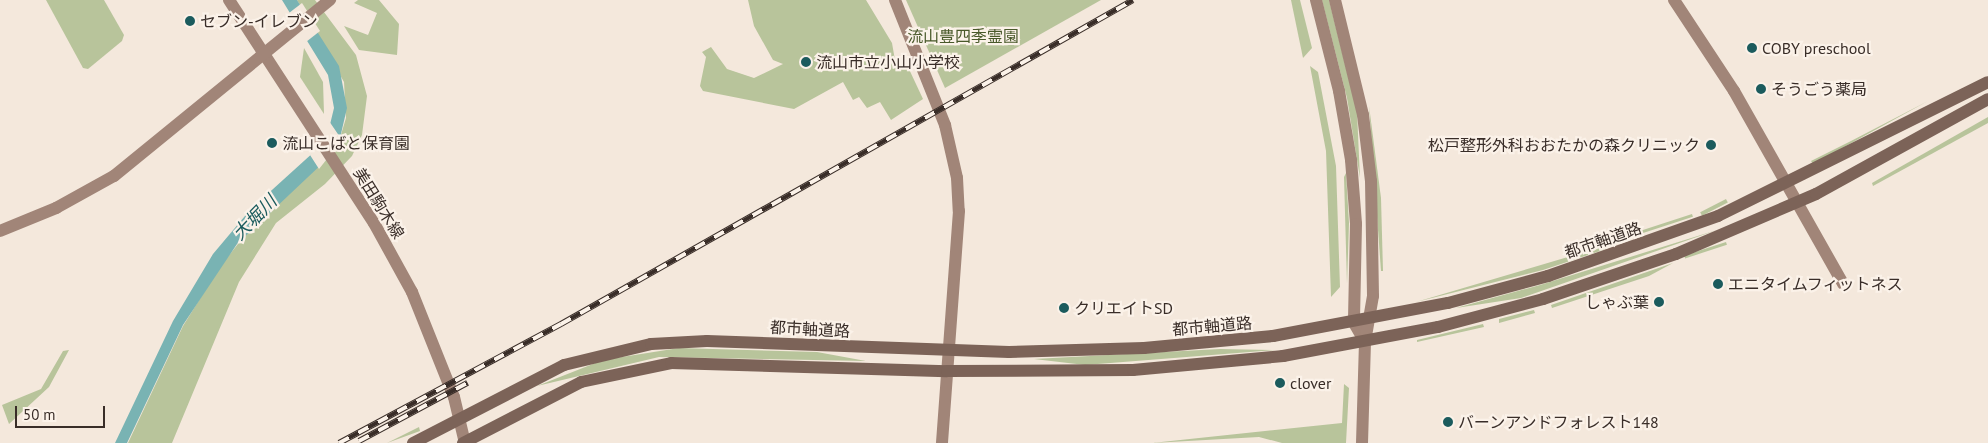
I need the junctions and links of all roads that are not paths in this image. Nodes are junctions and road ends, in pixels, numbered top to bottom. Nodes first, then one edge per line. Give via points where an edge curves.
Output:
1 (229, 0) edge
2 (895, 0) edge
3 (1316, 0) edge
4 (1335, 0) edge
5 (1674, 0) edge
6 (325, 4) edge
7 (265, 54) junction
8 (1988, 82) edge
9 (1988, 99) edge
10 (1788, 184) junction
11 (1798, 202) junction
12 (0, 231) edge
13 (1843, 284) dead end
14 (1372, 319) junction
15 (1354, 323) junction
16 (1365, 342) junction
17 (948, 350) junction
18 (947, 371) junction
19 (460, 419) junction
20 (414, 443) edge
21 (464, 443) edge
22 (942, 443) edge
23 (1362, 443) edge

1 - 7 street, 美田駒木線
2 - 17 street via 955,159 959,211
3 - 15 street via 1339,91 1351,160 1356,224
4 - 14 street via 1368,156
5 - 10 street
6 - 7 street
7 - 12 street via 114,176 56,208
7 - 19 street, 美田駒木線 via 412,292
8 - 10 main road, 都市軸道路
9 - 11 main road
10 - 11 street
10 - 14 main road, 都市軸道路 via 1718,216 1548,276
11 - 13 street
11 - 16 main road via 1676,254 1552,296
14 - 15 main road, 都市軸道路
14 - 16 street
15 - 16 street
15 - 17 main road, 都市軸道路 via 1274,336 1144,348
16 - 18 main road via 1262,358 1133,370
16 - 23 street
17 - 18 street
17 - 19 main road, 都市軸道路 via 707,341 651,344 564,365
18 - 21 main road via 708,362 630,368 552,393
18 - 22 street
19 - 20 main road, 都市軸道路
19 - 21 street, 美田駒木線

